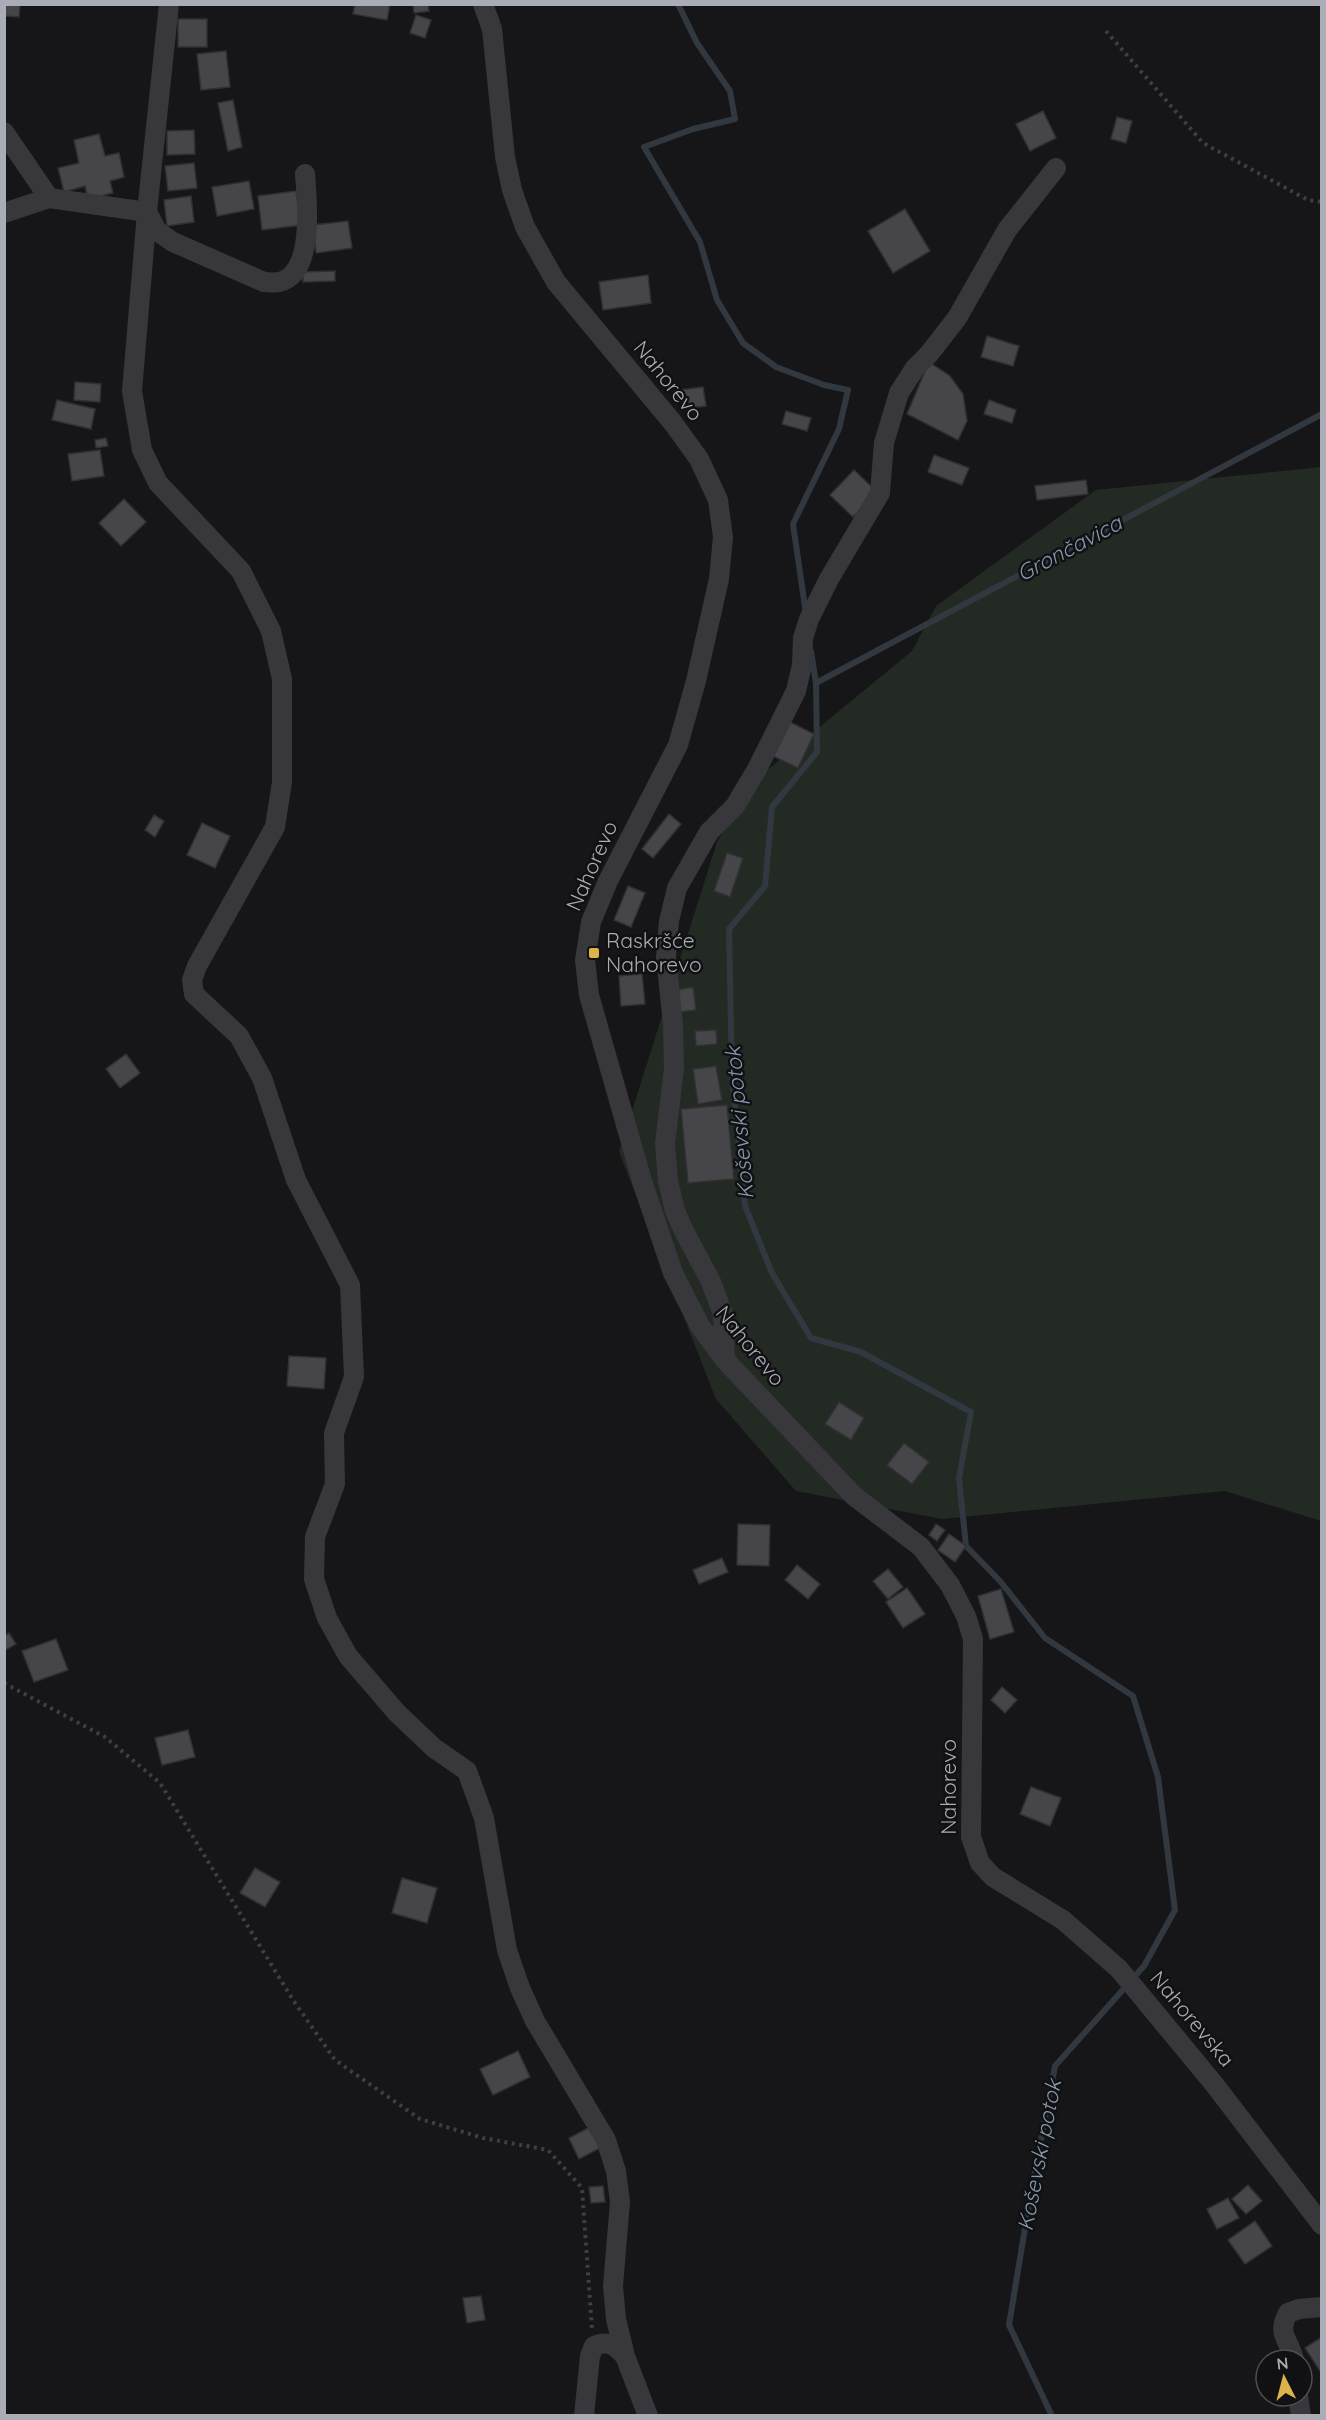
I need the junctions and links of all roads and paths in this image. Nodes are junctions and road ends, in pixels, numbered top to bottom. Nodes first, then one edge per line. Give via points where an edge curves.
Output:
1 (169, 4) edge
2 (483, 4) edge
3 (1106, 31) dead end
4 (4, 132) edge
5 (1056, 168) dead end
6 (305, 174) dead end
7 (49, 198) junction
8 (1322, 201) edge
9 (147, 212) junction
10 (4, 213) edge
11 (725, 1360) junction
12 (4, 1683) edge
13 (993, 1877) joint
14 (1322, 2224) edge
15 (1322, 2307) edge
16 (594, 2346) junction
17 (1289, 2348) edge
18 (625, 2356) junction
19 (584, 2415) edge
20 (648, 2415) edge

1 - 9 street
2 - 11 street, Nahorevo via 492,29 505,157 525,227 556,282 699,459 718,500 723,537 719,579 678,745 608,881 591,922 585,960 592,1006 673,1274 700,1326
3 - 8 path via 1203,143 1308,200
4 - 7 street
5 - 11 street via 1007,230 957,318 899,393 884,443 880,493 829,579 806,628 796,691 735,806 709,832 677,888 666,957 674,1068 665,1144 668,1181 684,1231 723,1314
6 - 9 street via 307,236 291,277 278,282 264,282 173,242 157,231
7 - 9 street
7 - 10 street
9 - 18 street via 132,391 142,450 158,483 241,571 271,631 282,679 282,782 275,827 196,966 192,980 194,994 239,1036 262,1078 296,1180 350,1286 354,1377 334,1433 335,1484 315,1537 314,1579 327,1618 348,1656 397,1713 434,1748 467,1771 484,1818 507,1950 520,1988 535,2021 606,2140 616,2171 620,2202 613,2286
11 - 13 street, Nahorevo via 854,1496 921,1547 950,1585 973,1639 971,1837 980,1863
12 - 16 path via 105,1737 160,1783 293,2000 335,2060 420,2120 483,2138 548,2150 582,2188
13 - 14 street, Nahorevska via 1063,1920 1122,1972
15 - 17 street via 1288,2313 1282,2324
16 - 18 street via 603,2342 614,2345
16 - 19 street
18 - 20 street

